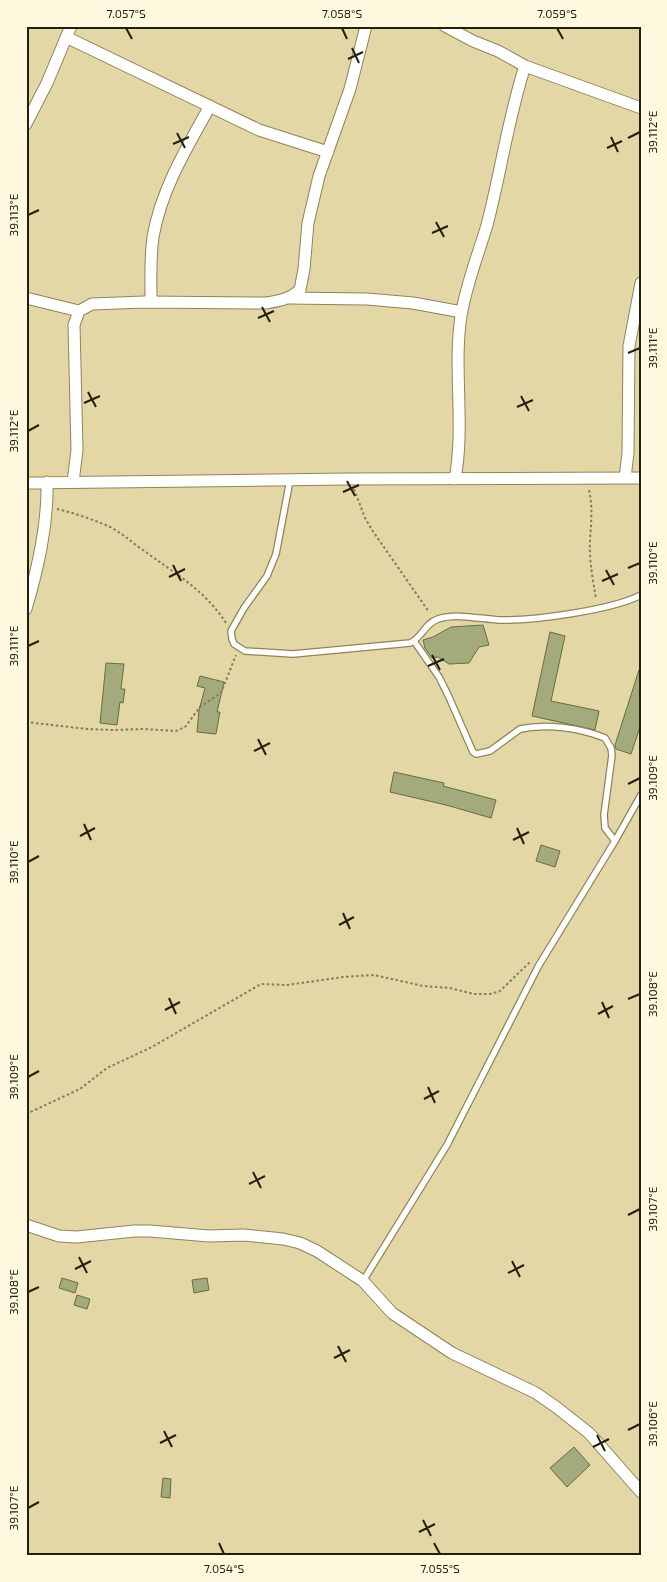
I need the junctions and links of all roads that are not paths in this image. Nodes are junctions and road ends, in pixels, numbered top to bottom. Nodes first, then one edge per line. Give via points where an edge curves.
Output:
1 (71, 26) edge
2 (366, 26) edge
3 (445, 26) edge
4 (66, 38) junction
5 (525, 66) junction
6 (210, 106) junction
7 (641, 108) edge
8 (26, 124) edge
9 (328, 152) junction
10 (641, 283) edge
11 (26, 298) edge
12 (289, 298) junction
13 (151, 302) junction
14 (79, 311) junction
15 (462, 312) junction
16 (625, 478) junction
17 (641, 478) edge
18 (455, 479) junction
19 (290, 480) junction
20 (47, 482) junction
21 (74, 482) junction
22 (26, 483) edge
23 (641, 594) edge
24 (26, 609) edge
25 (414, 642) junction
26 (641, 795) edge
27 (615, 841) junction
28 (26, 1225) edge
29 (363, 1281) junction
30 (641, 1492) edge

1 - 4 street
2 - 9 street via 350,89
3 - 5 street
4 - 6 street
4 - 8 street
5 - 7 street
5 - 15 street
6 - 9 street via 259,130
6 - 13 street via 162,203 153,237
9 - 12 street via 308,223 300,290
10 - 16 street via 629,346
11 - 14 street
12 - 13 street via 266,303
12 - 15 street via 367,299
13 - 14 street via 92,304
14 - 21 street via 74,324 77,450
15 - 18 street via 459,456
16 - 17 street
16 - 18 street
18 - 19 street
19 - 21 street
19 - 25 lane via 276,554 267,576 231,631 239,649 262,654 293,654
20 - 21 street
20 - 22 street
20 - 24 street via 48,507
23 - 25 lane via 630,600 565,614 513,620 454,616 437,619
25 - 27 lane via 439,677 476,754 490,751 526,728 572,729 605,738 612,756 605,828
26 - 27 lane
27 - 29 lane via 539,965 447,1146
28 - 29 street via 59,1236 77,1237 150,1231 283,1239 317,1251
29 - 30 street via 392,1313 438,1344 556,1407 589,1433

